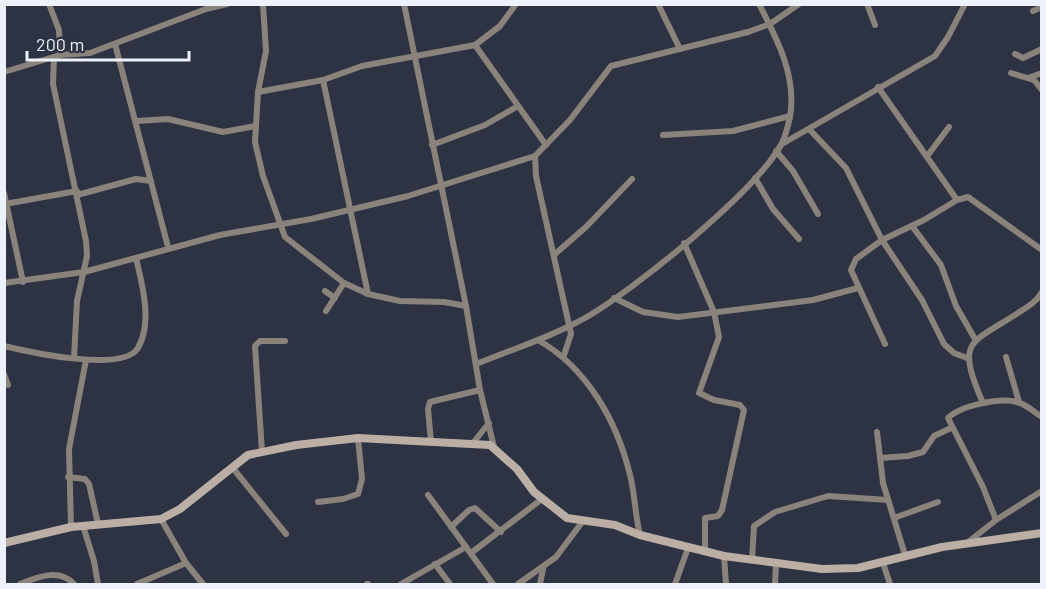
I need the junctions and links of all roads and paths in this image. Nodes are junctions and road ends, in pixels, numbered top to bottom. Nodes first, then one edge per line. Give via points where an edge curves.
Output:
1 (48, 4) edge
2 (227, 4) edge
3 (263, 4) edge
4 (404, 4) edge
5 (516, 4) edge
6 (658, 4) edge
7 (759, 4) edge
8 (799, 4) edge
9 (867, 4) edge
10 (965, 4) edge
11 (1041, 7) edge
12 (1033, 10) dead end
13 (770, 24) junction
14 (875, 26) dead end
15 (115, 44) junction
16 (475, 45) junction
17 (680, 49) junction
18 (1041, 49) edge
19 (1015, 54) dead end
20 (57, 56) junction
21 (414, 56) junction
22 (4, 72) edge
23 (1011, 73) dead end
24 (1041, 73) edge
25 (1025, 79) junction
26 (323, 80) junction
27 (878, 87) junction
28 (1041, 90) edge
29 (258, 92) junction
30 (518, 106) junction
31 (790, 116) junction
32 (136, 121) junction
33 (256, 126) junction
34 (949, 127) dead end
35 (809, 129) junction
36 (663, 135) dead end
37 (782, 144) junction
38 (432, 145) junction
39 (546, 145) junction
40 (776, 151) junction
41 (928, 155) junction
42 (535, 156) junction
43 (755, 177) junction
44 (633, 179) dead end
45 (151, 181) junction
46 (441, 186) junction
47 (4, 193) edge
48 (77, 193) junction
49 (957, 200) junction
50 (6, 204) edge
51 (350, 210) junction
52 (818, 214) dead end
53 (279, 224) junction
54 (912, 226) junction
55 (799, 239) dead end
56 (882, 240) junction
57 (684, 243) junction
58 (168, 247) junction
59 (1041, 250) edge
60 (555, 254) junction
61 (136, 258) junction
62 (84, 272) junction
63 (23, 282) junction
64 (4, 283) edge
65 (344, 283) junction
66 (858, 288) junction
67 (325, 291) dead end
68 (1041, 292) edge
69 (368, 294) junction
70 (335, 298) junction
71 (614, 298) junction
72 (466, 306) junction
73 (326, 310) dead end
74 (714, 312) junction
75 (570, 326) junction
76 (538, 339) junction
77 (975, 339) junction
78 (285, 340) dead end
79 (885, 344) dead end
80 (4, 346) edge
81 (564, 355) junction
82 (1006, 357) dead end
83 (74, 358) junction
84 (967, 358) junction
85 (86, 360) junction
86 (476, 364) junction
87 (4, 374) edge
88 (8, 385) dead end
89 (480, 390) junction
90 (1019, 402) junction
91 (983, 403) junction
92 (1041, 417) edge
93 (489, 423) junction
94 (951, 428) junction
95 (877, 432) dead end
96 (357, 438) junction
97 (431, 442) junction
98 (472, 443) junction
99 (494, 447) junction
100 (262, 452) junction
101 (880, 458) junction
102 (232, 467) junction
103 (68, 477) junction
104 (1041, 491) edge
105 (428, 495) dead end
106 (542, 499) junction
107 (888, 500) junction
108 (318, 501) dead end
109 (938, 502) dead end
110 (894, 518) junction
111 (161, 519) junction
112 (996, 520) junction
113 (583, 521) junction
114 (98, 524) junction
115 (83, 526) junction
116 (71, 527) junction
117 (451, 527) junction
118 (501, 532) junction
119 (1041, 533) edge
120 (286, 534) dead end
121 (640, 535) junction
122 (4, 543) edge
123 (966, 543) junction
124 (466, 547) junction
125 (688, 548) junction
126 (705, 552) junction
127 (471, 553) junction
128 (905, 555) junction
129 (724, 556) junction
130 (752, 560) junction
131 (186, 563) junction
132 (776, 563) junction
133 (883, 563) junction
134 (435, 564) junction
135 (543, 569) junction
136 (146, 583) edge
137 (492, 584) edge
138 (20, 585) edge
139 (74, 585) edge
140 (98, 585) edge
141 (137, 585) edge
142 (203, 585) edge
143 (401, 585) edge
144 (450, 585) edge
145 (518, 585) edge
146 (540, 585) edge
147 (675, 585) edge
148 (726, 585) edge
149 (775, 585) edge
150 (890, 585) edge

1 - 20 street via 59,30
2 - 15 street
3 - 29 street via 266,51
4 - 21 street
5 - 16 street via 500,26
6 - 17 street
7 - 13 street
8 - 13 street
9 - 14 street
10 - 27 street via 934,56
11 - 12 street
13 - 17 street
13 - 31 street via 789,74
15 - 20 street via 90,53
15 - 32 street
16 - 21 street
16 - 30 street
17 - 39 street via 611,66
18 - 19 street via 1023,58
20 - 22 street
20 - 48 street via 53,84
21 - 26 street via 362,66
21 - 38 street
23 - 25 street
24 - 25 street
25 - 28 street via 1034,80
26 - 29 street
26 - 51 street
27 - 35 street
27 - 41 street
29 - 33 street
30 - 38 street via 485,125
30 - 39 street
31 - 36 street via 733,130
31 - 37 street
32 - 33 street via 168,119 223,132
32 - 45 street
33 - 53 street via 257,155
34 - 41 street
35 - 37 street
35 - 56 street via 846,168
37 - 40 street
38 - 46 street
39 - 42 street
40 - 43 street
40 - 52 street via 793,171
41 - 49 street
42 - 46 street
42 - 60 street via 536,176
43 - 55 street via 773,209
43 - 57 street
44 - 60 street
45 - 48 street via 136,179
45 - 58 street
46 - 51 street
46 - 72 street
47 - 50 street
48 - 50 street
48 - 62 street via 86,241
49 - 54 street
49 - 59 street via 972,199
50 - 63 street
51 - 53 street
51 - 69 street
53 - 58 street
53 - 65 street via 290,242
54 - 56 street
54 - 77 street via 941,265 956,306
56 - 66 street via 852,265
56 - 84 street via 922,300 944,344
57 - 71 street
57 - 74 street
58 - 61 street
60 - 75 street
61 - 62 street
61 - 85 street via 145,306 138,348 123,358
62 - 63 street
62 - 83 street via 77,301
63 - 64 street
65 - 69 street
65 - 70 street
66 - 74 street via 813,300
66 - 79 street
67 - 70 street
68 - 77 street via 1029,306
69 - 72 street via 400,301
70 - 73 street
71 - 74 street via 643,312 666,317
71 - 75 street
72 - 86 street
74 - 126 street via 718,348 699,393 740,405 744,410 722,510 718,516 705,518
75 - 76 street
75 - 81 street via 571,341
76 - 81 street
76 - 86 street
77 - 84 street
78 - 100 street via 260,341 255,346
80 - 83 street
81 - 121 street via 610,421 630,475
82 - 90 street
83 - 85 street
84 - 91 street
85 - 103 street via 71,428
86 - 89 street
87 - 88 street
89 - 93 street
89 - 97 street via 430,402
90 - 91 street
90 - 92 street
91 - 94 street via 950,415
93 - 98 street
93 - 99 street
94 - 101 street via 934,436 923,452
94 - 112 street
95 - 101 street
96 - 97 street
96 - 100 street
96 - 108 street via 362,479 358,494
97 - 98 street
98 - 99 street
99 - 106 street
100 - 102 street via 248,455
101 - 107 street
102 - 111 street via 180,509
102 - 120 street
103 - 114 street via 85,478 89,484
103 - 116 street
104 - 112 street
105 - 117 street
106 - 113 street via 567,518
106 - 118 street
107 - 110 street
107 - 130 street via 828,496 775,512 754,526
109 - 110 street
110 - 128 street
111 - 114 street
111 - 131 street
112 - 123 street
113 - 121 street via 615,525
113 - 135 street via 572,539
114 - 115 street
115 - 116 street
115 - 140 street
116 - 122 street
117 - 118 street via 476,508
117 - 124 street
118 - 127 street
119 - 123 street
121 - 125 street
123 - 128 street
124 - 127 street
124 - 134 street
125 - 126 street
125 - 147 street
126 - 129 street
127 - 137 street
128 - 133 street
129 - 130 street
129 - 148 street
130 - 132 street
131 - 136 street
131 - 142 street
132 - 133 street via 858,568
132 - 149 street
133 - 150 street
134 - 143 street
134 - 144 street
135 - 145 street
135 - 146 street
136 - 141 street
138 - 139 street via 46,575 65,577

